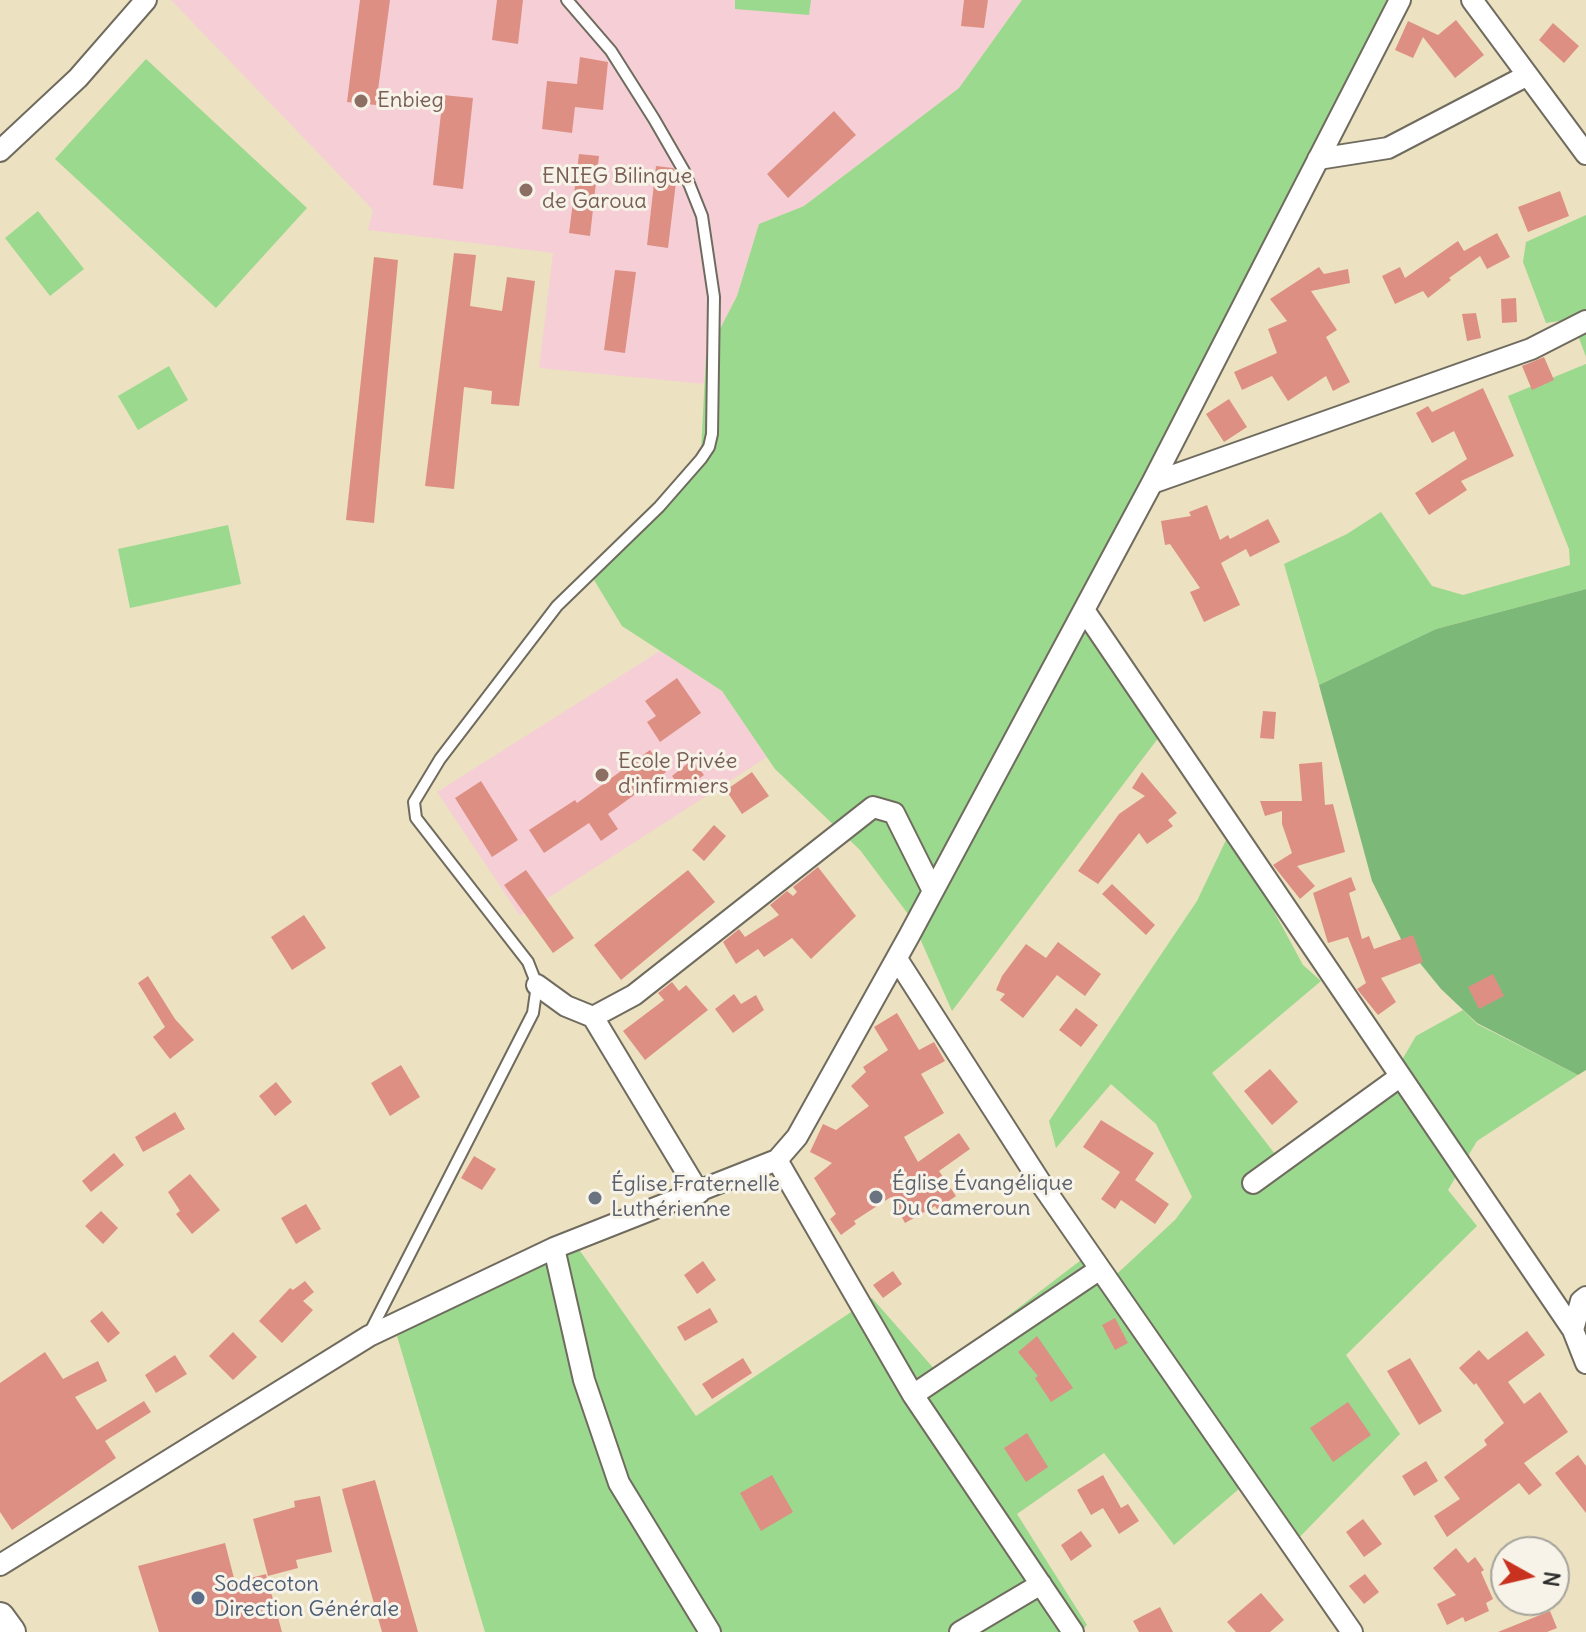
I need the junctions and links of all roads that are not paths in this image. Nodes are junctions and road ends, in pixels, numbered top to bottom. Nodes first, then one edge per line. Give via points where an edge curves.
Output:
1 (146, 0) edge
2 (567, 0) edge
3 (1400, 0) edge
4 (1472, 0) edge
5 (1526, 76) junction
6 (1577, 126) edge
7 (0, 151) edge
8 (1586, 154) edge
9 (1318, 159) junction
10 (1586, 321) edge
11 (1152, 483) junction
12 (1084, 610) junction
13 (933, 891) junction
14 (897, 959) junction
15 (537, 985) junction
16 (593, 1017) junction
17 (1398, 1078) junction
18 (777, 1160) junction
19 (1253, 1183) dead end
20 (699, 1193) junction
21 (554, 1248) junction
22 (1100, 1269) junction
23 (1586, 1297) edge
24 (1573, 1330) junction
25 (369, 1336) junction
26 (1586, 1363) edge
27 (913, 1395) junction
28 (0, 1565) edge
29 (1041, 1584) junction
30 (0, 1617) edge
31 (11, 1632) edge
32 (710, 1632) edge
33 (960, 1632) edge
34 (1073, 1632) edge
35 (1352, 1632) edge

1 - 7 street via 78,78
2 - 15 lane via 611,51 654,119 702,216 714,297 713,409 709,447 701,459 557,606 440,759 414,802 416,818 528,962
3 - 9 street
4 - 5 street
5 - 6 street
5 - 9 street via 1388,148
6 - 8 street
9 - 11 street
10 - 11 street via 1531,349
11 - 12 street
12 - 13 street
12 - 17 street
13 - 14 street
13 - 16 street via 894,813 873,807 634,995
14 - 18 street via 797,1137
14 - 22 street
15 - 16 street
15 - 25 lane via 533,1013
16 - 20 street
17 - 19 street
17 - 24 street
18 - 20 street
18 - 27 street
20 - 21 street
21 - 25 street
21 - 32 street via 584,1380 619,1483
22 - 27 street
22 - 35 street
23 - 24 street
24 - 26 street
25 - 28 street
27 - 29 street
29 - 33 street
29 - 34 street
30 - 31 main road

